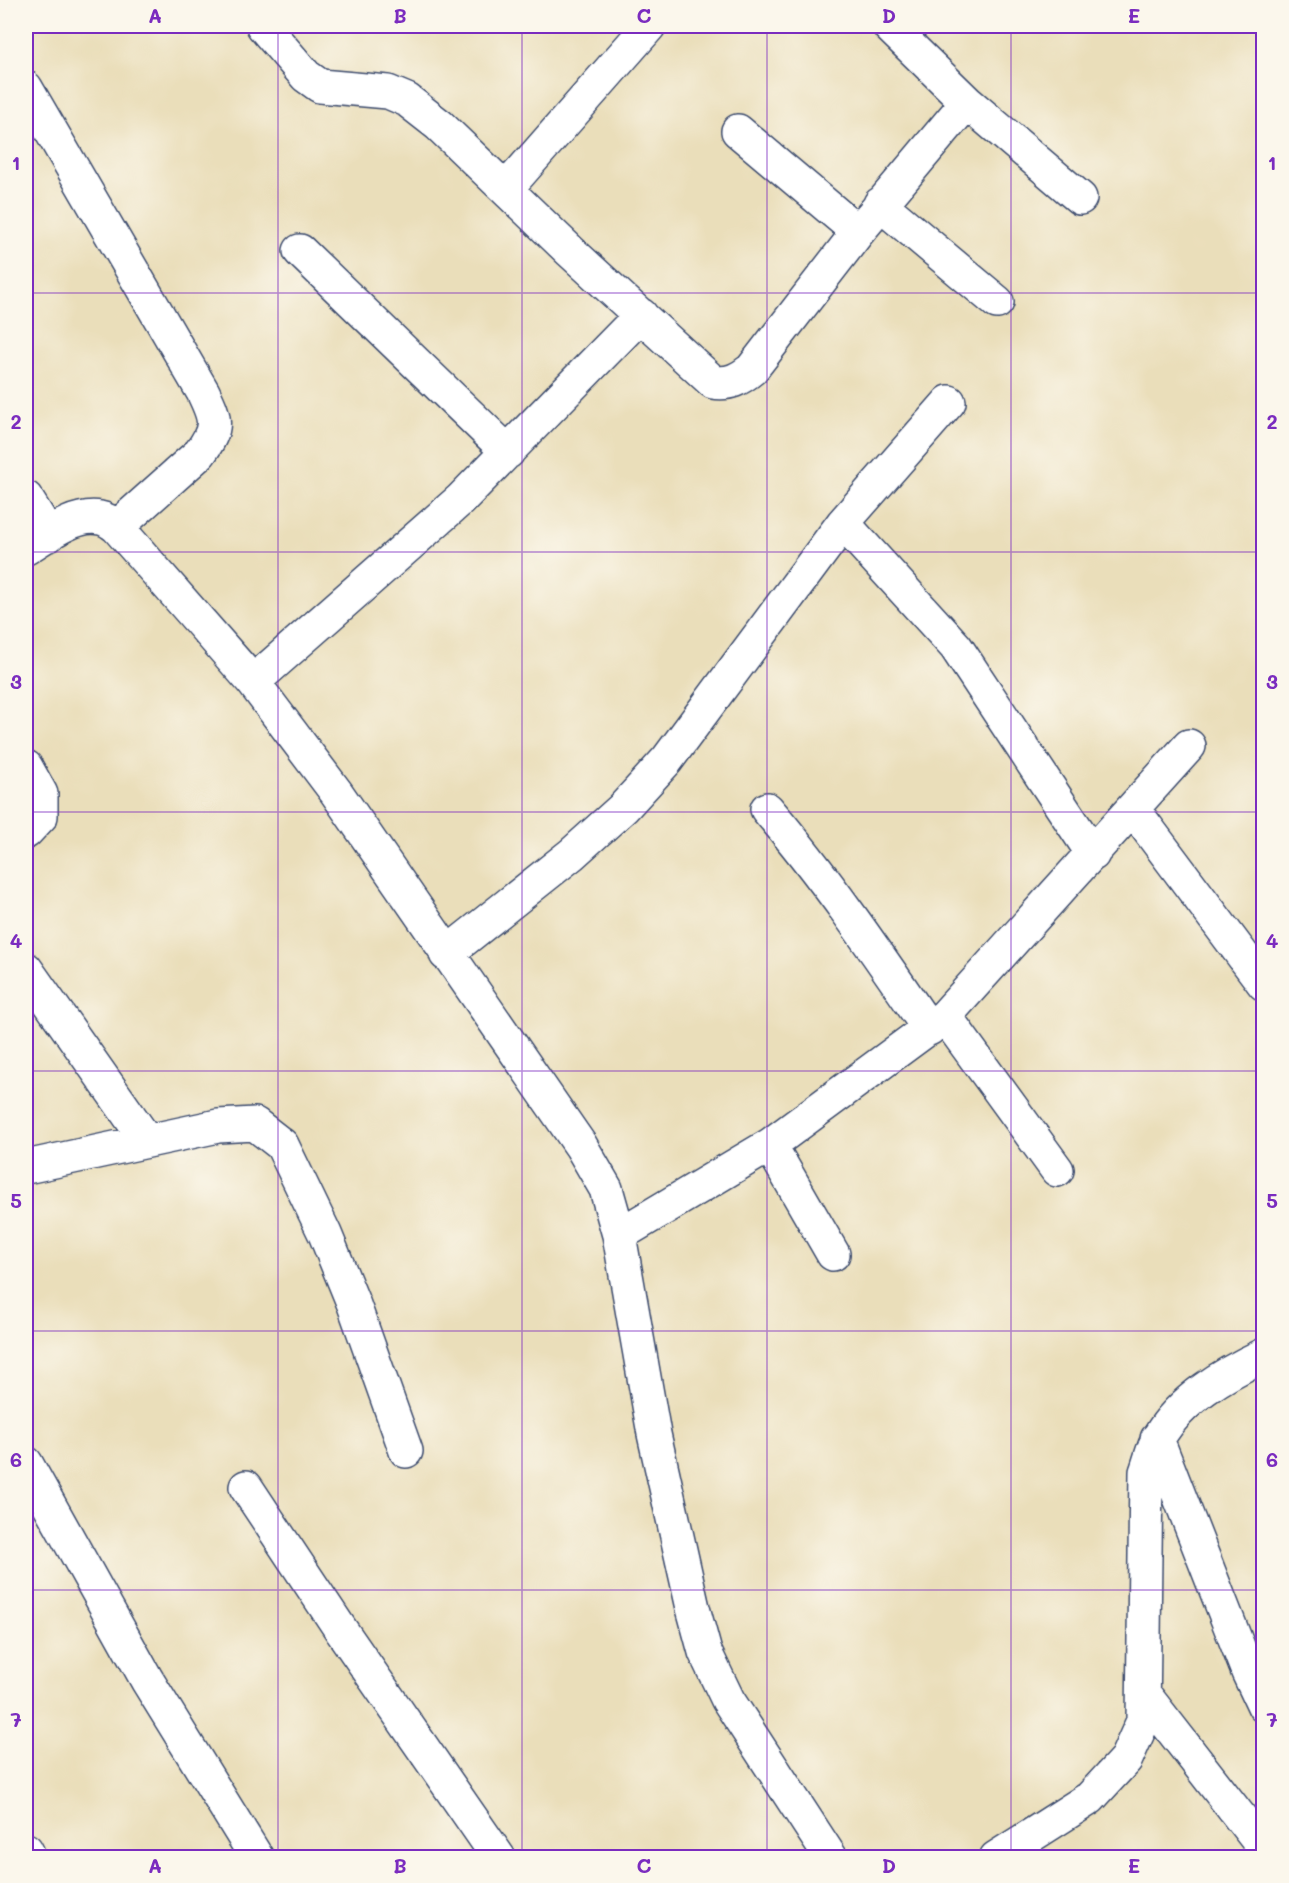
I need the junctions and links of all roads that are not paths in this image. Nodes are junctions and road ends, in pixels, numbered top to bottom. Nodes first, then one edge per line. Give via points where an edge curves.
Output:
1 (262, 26) edge
2 (650, 26) edge
3 (889, 26) edge
4 (26, 88) edge
5 (967, 102) junction
6 (738, 131) dead end
7 (506, 189) junction
8 (1080, 198) dead end
9 (880, 204) junction
10 (858, 232) junction
11 (300, 251) dead end
12 (997, 302) dead end
13 (641, 315) junction
14 (949, 402) dead end
15 (508, 452) junction
16 (26, 498) edge
17 (843, 523) junction
18 (117, 526) junction
19 (37, 542) edge
20 (253, 682) junction
21 (1189, 747) dead end
22 (26, 767) edge
23 (767, 808) dead end
24 (1133, 809) junction
25 (26, 832) edge
26 (1093, 854) junction
27 (446, 954) junction
28 (26, 969) edge
29 (1263, 984) edge
30 (937, 1023) junction
31 (147, 1141) junction
32 (770, 1145) junction
33 (26, 1167) edge
34 (1057, 1170) dead end
35 (619, 1235) junction
36 (834, 1254) dead end
37 (1263, 1355) edge
38 (1157, 1439) junction
39 (406, 1451) dead end
40 (26, 1463) edge
41 (246, 1487) dead end
42 (34, 1497) edge
43 (1144, 1694) junction
44 (1263, 1706) edge
45 (1263, 1848) edge
46 (26, 1850) edge
47 (30, 1857) edge
48 (257, 1857) edge
49 (499, 1857) edge
50 (831, 1857) edge
51 (996, 1857) edge

1 - 7 street via 306,76 320,86 388,92 407,100 440,124
2 - 7 street
3 - 5 street
4 - 18 street via 214,415 211,438 200,453
5 - 8 street
5 - 9 street
6 - 10 street
7 - 13 street
9 - 10 street
9 - 12 street
10 - 13 street via 752,369 739,380 713,382
11 - 15 street
13 - 15 street
14 - 17 street
15 - 20 street via 460,500
16 - 19 street
17 - 26 street via 956,647
17 - 27 street via 667,760 572,854
18 - 19 street via 88,516
18 - 20 street
20 - 27 street via 336,792
21 - 24 street
22 - 25 street via 41,794 41,816
23 - 30 street
24 - 26 street
24 - 29 street
26 - 30 street
27 - 35 street via 581,1146 606,1189
28 - 31 street
30 - 32 street
30 - 34 street
31 - 33 street
31 - 39 street via 218,1126 255,1124 282,1145 350,1295
32 - 35 street
32 - 36 street
35 - 50 street via 654,1434 705,1652 728,1700
37 - 38 street via 1234,1369 1178,1411
38 - 43 street via 1146,1472
38 - 44 street
40 - 42 street
41 - 49 street
42 - 48 street
43 - 45 street
43 - 51 street via 1143,1721 1126,1759 1089,1798
46 - 47 street

